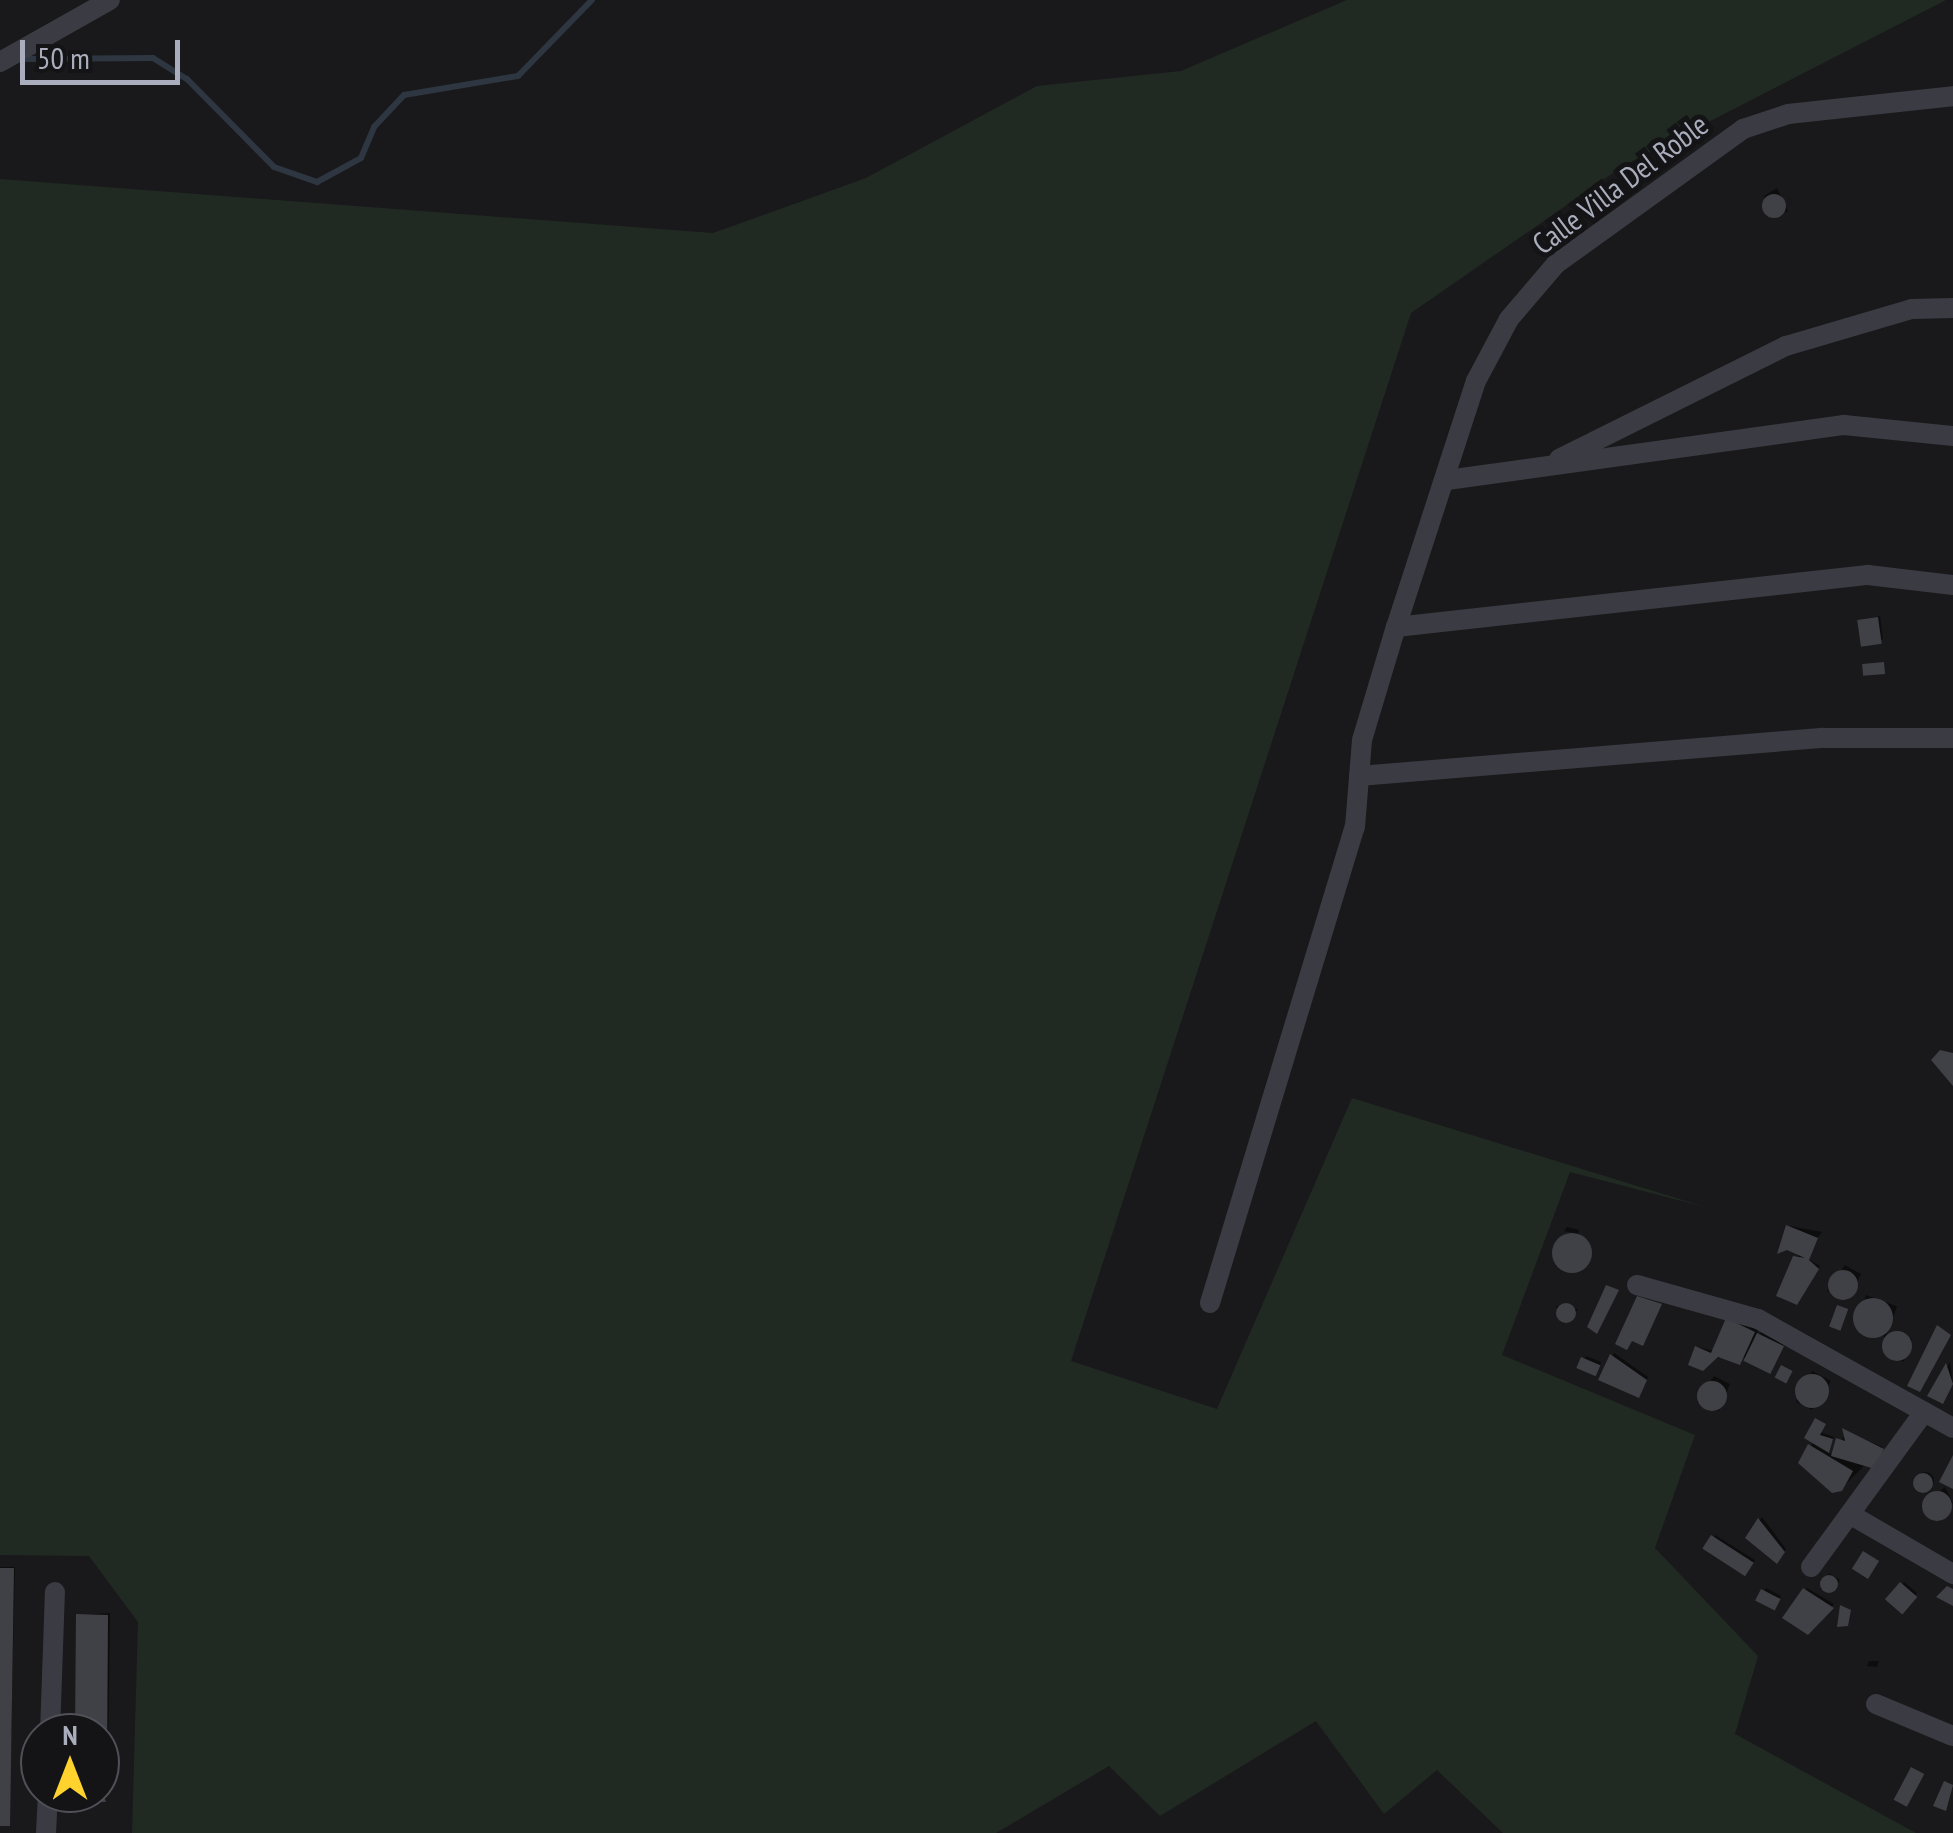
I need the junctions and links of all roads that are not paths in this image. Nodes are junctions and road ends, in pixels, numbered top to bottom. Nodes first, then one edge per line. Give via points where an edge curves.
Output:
1 (110, 0) edge
2 (0, 62) edge
3 (1953, 96) edge
4 (1953, 308) edge
5 (1953, 436) edge
6 (1544, 467) junction
7 (1447, 480) junction
8 (1953, 585) edge
9 (1396, 627) junction
10 (1953, 738) edge
11 (1359, 776) junction
12 (1637, 1285) dead end
13 (1210, 1302) dead end
14 (1924, 1412) junction
15 (1953, 1428) edge
16 (1853, 1516) junction
17 (1811, 1567) dead end
18 (1953, 1574) edge
19 (55, 1592) dead end
20 (1876, 1704) dead end
21 (51, 1713) edge
22 (1953, 1736) edge

1 - 2 street
3 - 7 street, Calle Villa Del Roble via 1788,114 1743,130 1612,220 1556,264 1509,319 1476,381
4 - 6 street via 1912,309 1786,346
5 - 6 street via 1844,425
6 - 7 street
7 - 9 street, Calle Villa Del Roble
8 - 9 street via 1868,576
9 - 11 street, Calle Villa Del Roble
10 - 11 street via 1823,738
11 - 13 street, Calle Villa Del Roble via 1355,827
12 - 14 street via 1758,1319
14 - 15 street
14 - 16 street
16 - 17 street
16 - 18 street
19 - 21 street
20 - 22 street

